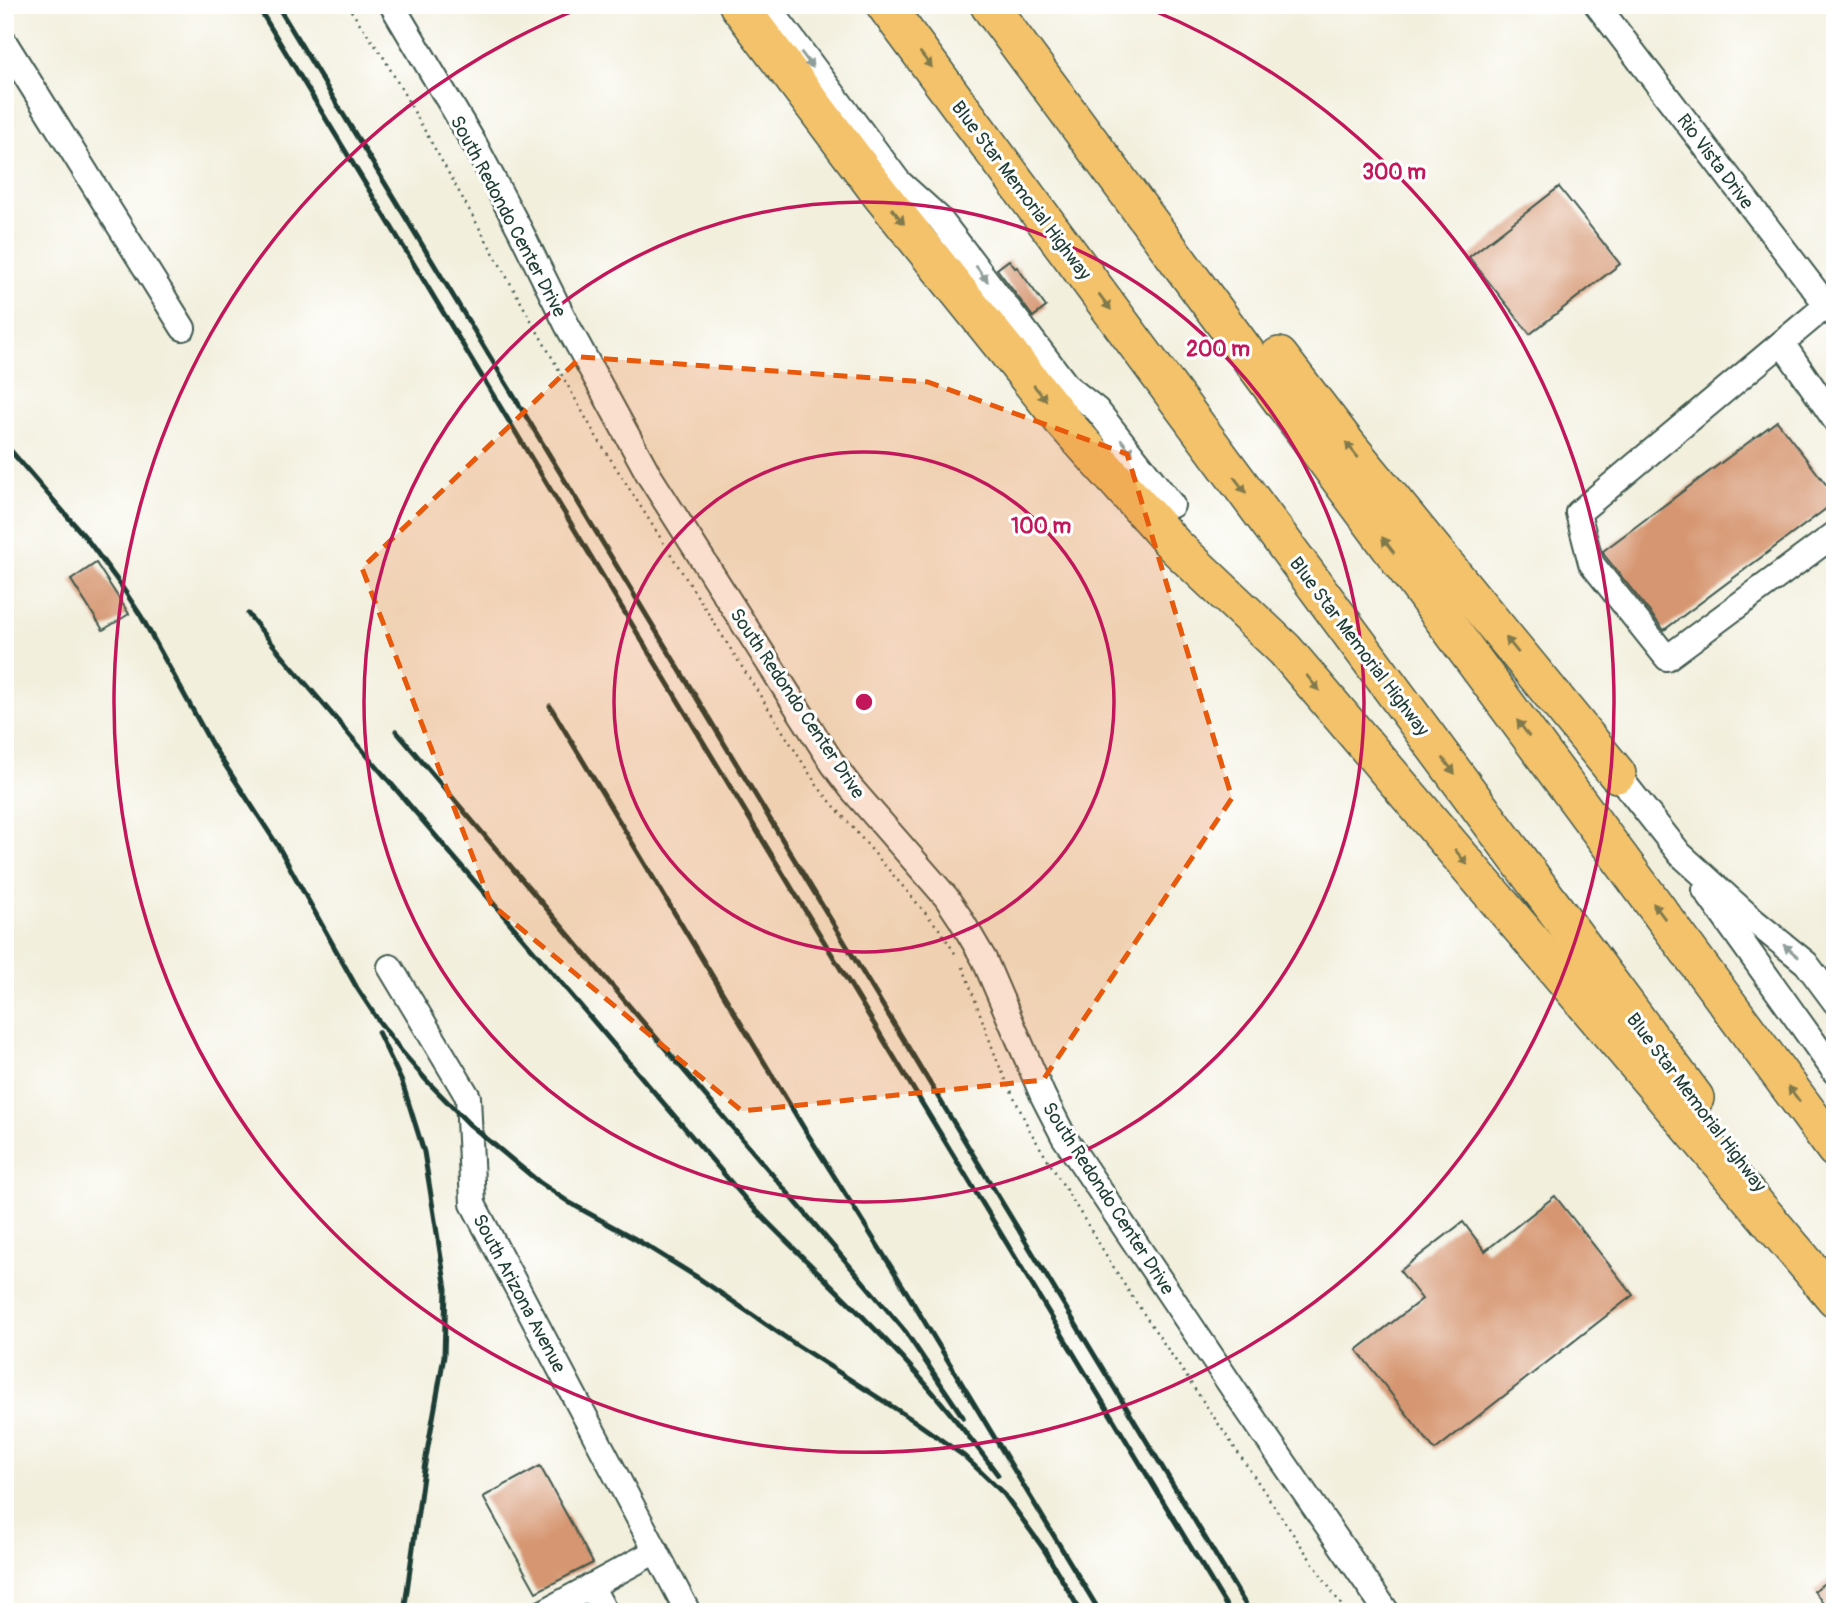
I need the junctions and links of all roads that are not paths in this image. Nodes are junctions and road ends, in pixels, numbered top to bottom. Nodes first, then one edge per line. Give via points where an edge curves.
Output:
1 (738, 5) edge
2 (766, 5) edge
3 (885, 5) edge
4 (990, 5) edge
5 (1597, 5) edge
6 (393, 10) edge
7 (5, 43) edge
8 (1831, 311) edge
9 (183, 328) dead end
10 (1782, 342) junction
11 (1835, 420) edge
12 (1172, 505) joint
13 (1835, 534) edge
14 (1285, 650) junction
15 (1617, 774) joint
16 (1680, 853) junction
17 (390, 967) dead end
18 (1835, 1003) edge
19 (1835, 1072) edge
20 (1835, 1149) edge
21 (1835, 1287) edge
22 (1835, 1298) edge
23 (656, 1551) junction
24 (591, 1586) junction
25 (544, 1612) edge
26 (605, 1612) edge
27 (688, 1612) edge
28 (1387, 1612) edge

1 -> 14 highway via 881,195 1062,420 1175,546
2 -> 12 street via 899,182 939,218 1069,387 1097,410
3 -> 21 highway, Blue Star Memorial Highway
15 -> 4 highway via 1349,447 1079,99
20 -> 4 highway
5 - 8 street, Rio Vista Drive
6 - 28 street, South Redondo Center Drive via 475,145 650,477 833,764 960,918 984,959 1064,1137
7 - 9 street
8 - 10 street
10 - 11 street
10 - 13 street via 1578,513 1591,563 1667,658
12 - 14 highway
14 -> 22 highway
15 - 16 street
18 -> 16 street via 1806,963
16 - 19 street
17 - 23 street, South Arizona Avenue via 468,1097 473,1204
23 - 24 street
23 - 27 street, South Arizona Avenue
24 - 25 street
24 - 26 street

